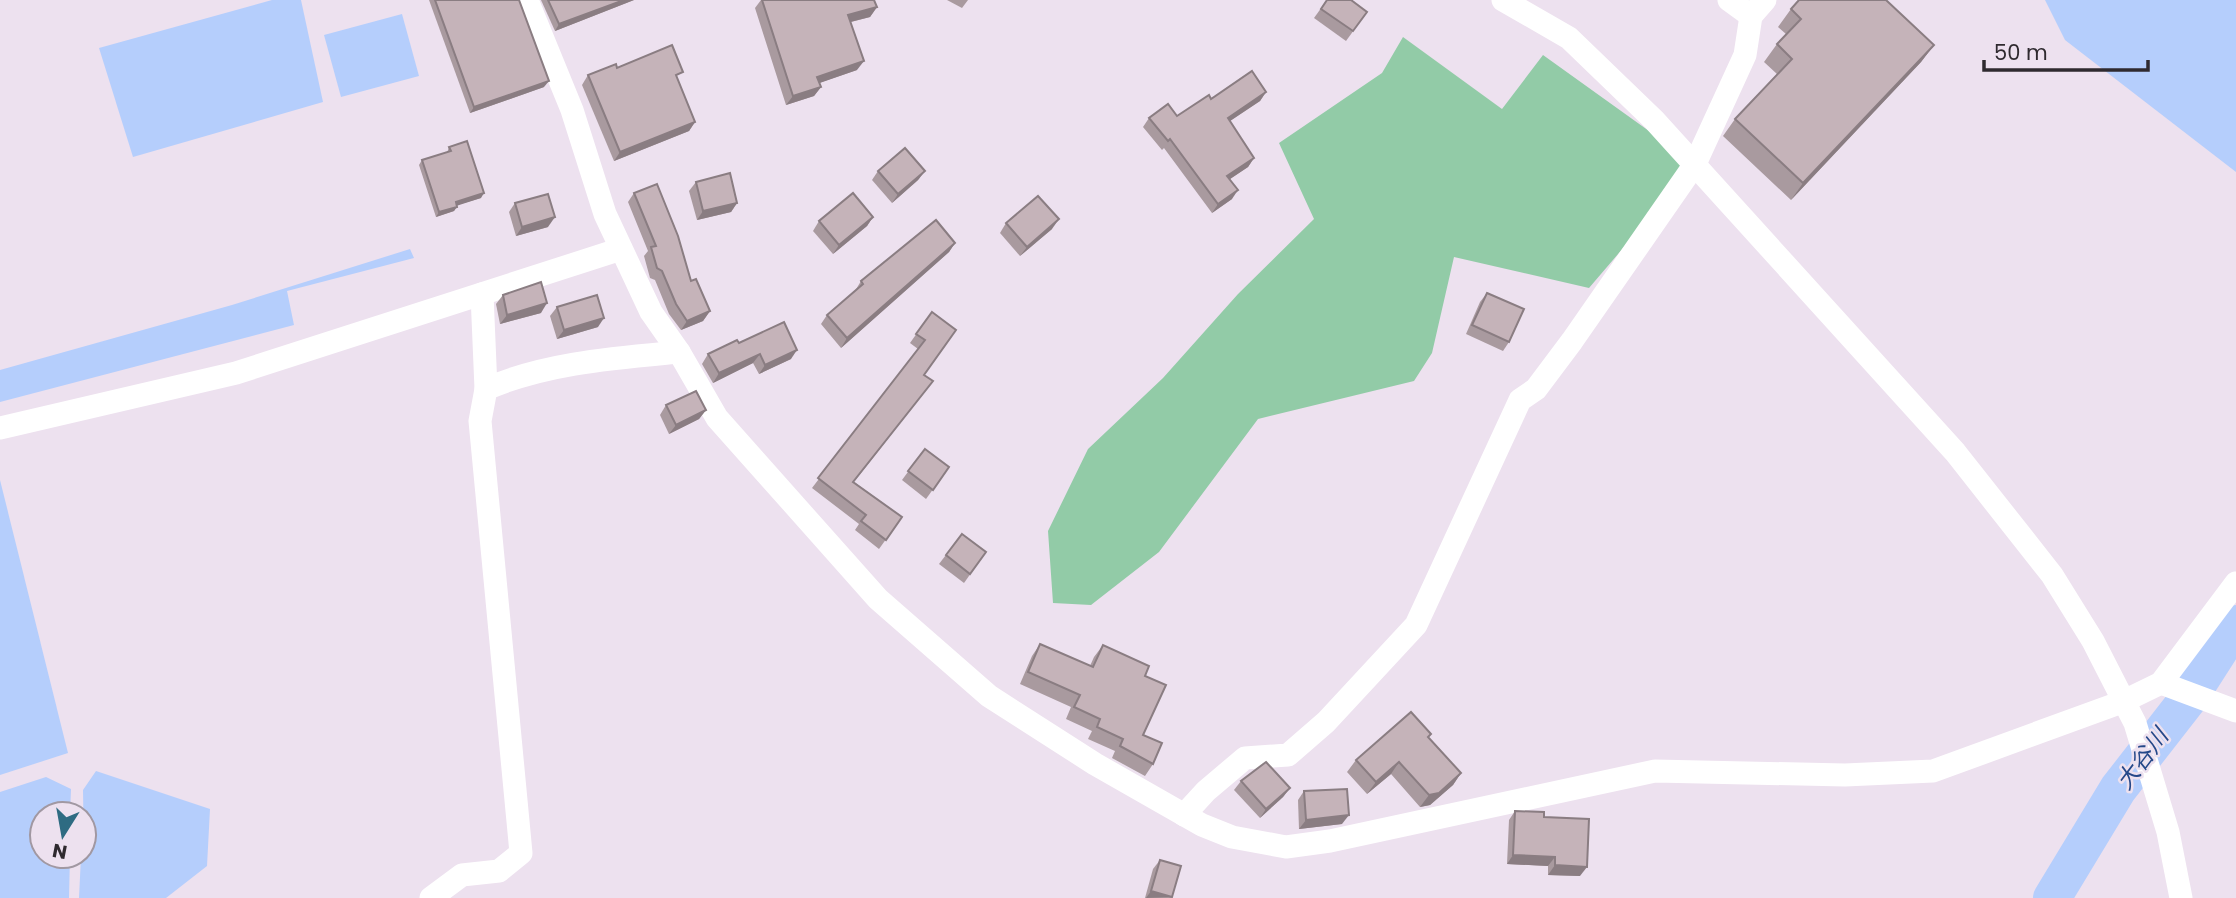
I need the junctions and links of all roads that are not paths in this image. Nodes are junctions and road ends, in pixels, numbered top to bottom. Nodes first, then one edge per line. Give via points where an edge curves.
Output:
1 (527, 0) edge
2 (1503, 0) edge
3 (1729, 0) edge
4 (1758, 8) edge
5 (1695, 164) junction
6 (621, 249) junction
7 (482, 294) junction
8 (679, 352) junction
9 (486, 389) junction
10 (0, 428) edge
11 (2236, 583) edge
12 (2161, 683) junction
13 (2122, 702) junction
14 (2230, 708) edge
15 (1184, 815) junction
16 (431, 898) edge
17 (2181, 898) edge

1 - 6 street
2 - 5 street via 1569,38 1595,60
3 - 4 street
4 - 5 street via 1745,55
5 - 13 street via 1955,452 2052,575 2093,640
5 - 15 street via 1536,389 1520,400 1416,625 1326,722 1288,755 1245,758
6 - 7 street
6 - 8 street via 651,312
7 - 9 street
7 - 10 street via 236,373
8 - 9 street via 601,360 506,380
8 - 15 street via 717,418 878,599 989,696
9 - 16 street via 480,421 521,853 499,871 462,875
11 - 12 street
12 - 13 street
12 - 14 street
13 - 15 street via 1933,771 1845,775 1655,771 1286,847 1232,837
13 - 17 street via 2135,723 2155,784

